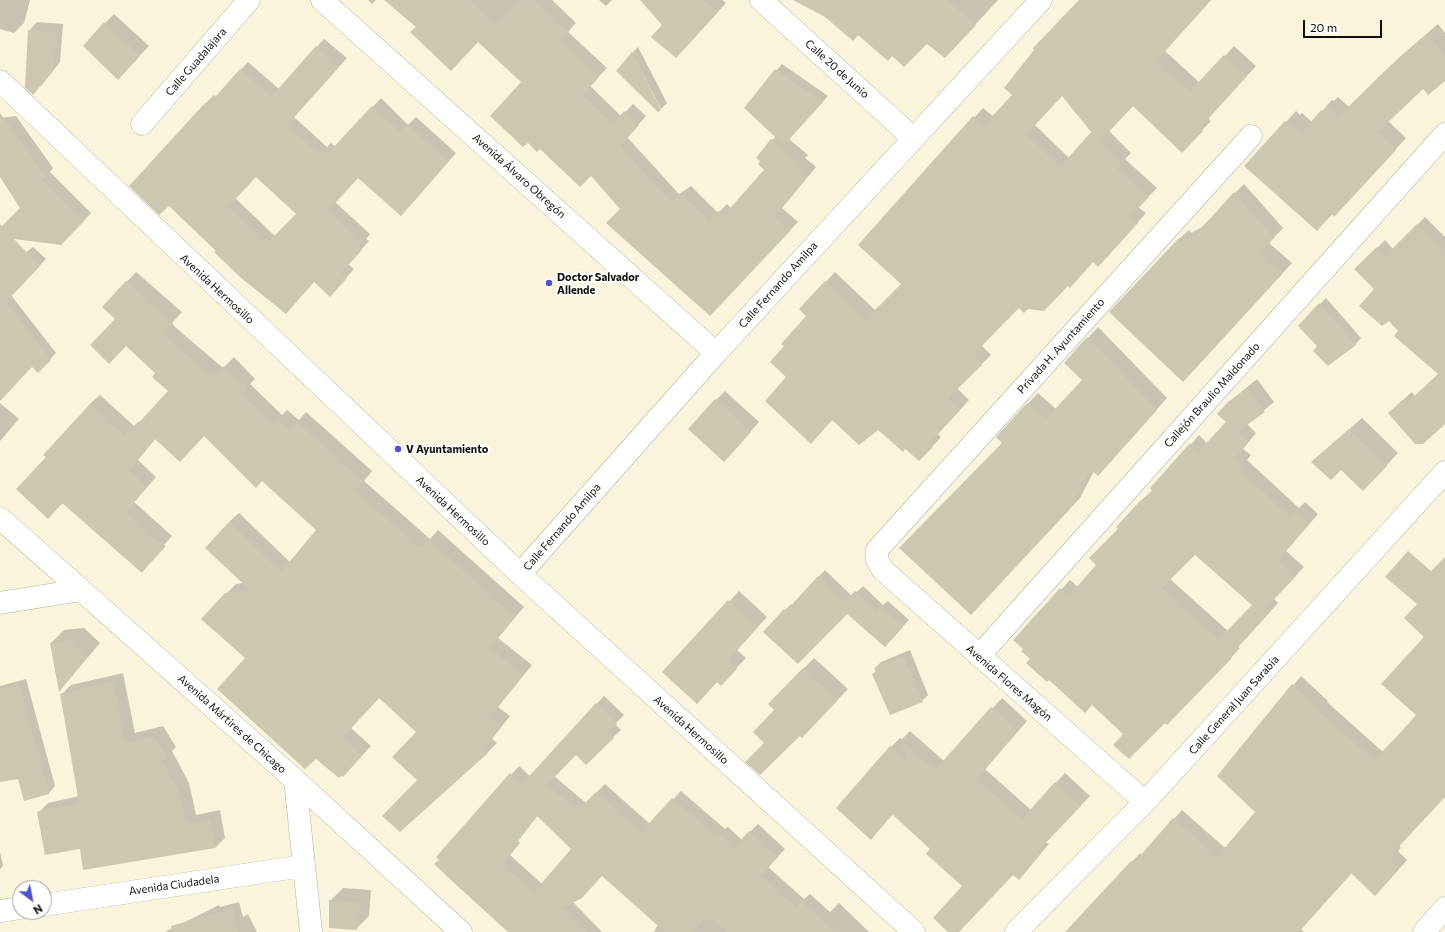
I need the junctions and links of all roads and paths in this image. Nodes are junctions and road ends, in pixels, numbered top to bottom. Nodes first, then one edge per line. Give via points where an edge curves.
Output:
1 (249, 0) edge
2 (322, 0) edge
3 (761, 0) edge
4 (1041, 0) edge
5 (0, 81) edge
6 (142, 124) dead end
7 (1445, 134) edge
8 (1251, 136) dead end
9 (913, 138) junction
10 (716, 353) junction
11 (1445, 472) edge
12 (0, 518) edge
13 (877, 560) joint
14 (520, 574) junction
15 (81, 590) junction
16 (0, 603) edge
17 (979, 656) junction
18 (295, 780) junction
19 (1145, 802) junction
20 (303, 866) junction
21 (52, 904) edge
22 (1445, 908) edge
23 (12, 909) edge
24 (0, 911) edge
25 (311, 932) edge
26 (461, 932) edge
27 (914, 932) edge
28 (1016, 932) edge
29 (1424, 932) edge

1 - 6 street, Calle Guadalajara
2 - 10 street, Avenida Álvaro Obregón
3 - 9 street, Calle 20 de Junio
4 - 9 street, Calle Fernando Amilpa
5 - 14 street, Avenida Hermosillo
7 - 17 street, Callejón Braulio Maldonado
8 - 13 street, Privada H. Ayuntamiento via 877,550
9 - 10 street, Calle Fernando Amilpa
10 - 14 street, Calle Fernando Amilpa
11 - 19 street, Calle General Juan Sarabia
12 - 15 street, Avenida Mártires de Chicago
13 - 17 street, Avenida Flores Magón via 883,570
14 - 27 street, Avenida Hermosillo
15 - 16 street
15 - 18 street, Avenida Mártires de Chicago
17 - 19 street, Avenida Flores Magón
18 - 20 street
18 - 26 street, Avenida Mártires de Chicago
19 - 28 street, Calle General Juan Sarabia
20 - 21 street, Avenida Ciudadela
20 - 25 street
22 - 29 street
23 - 24 street

